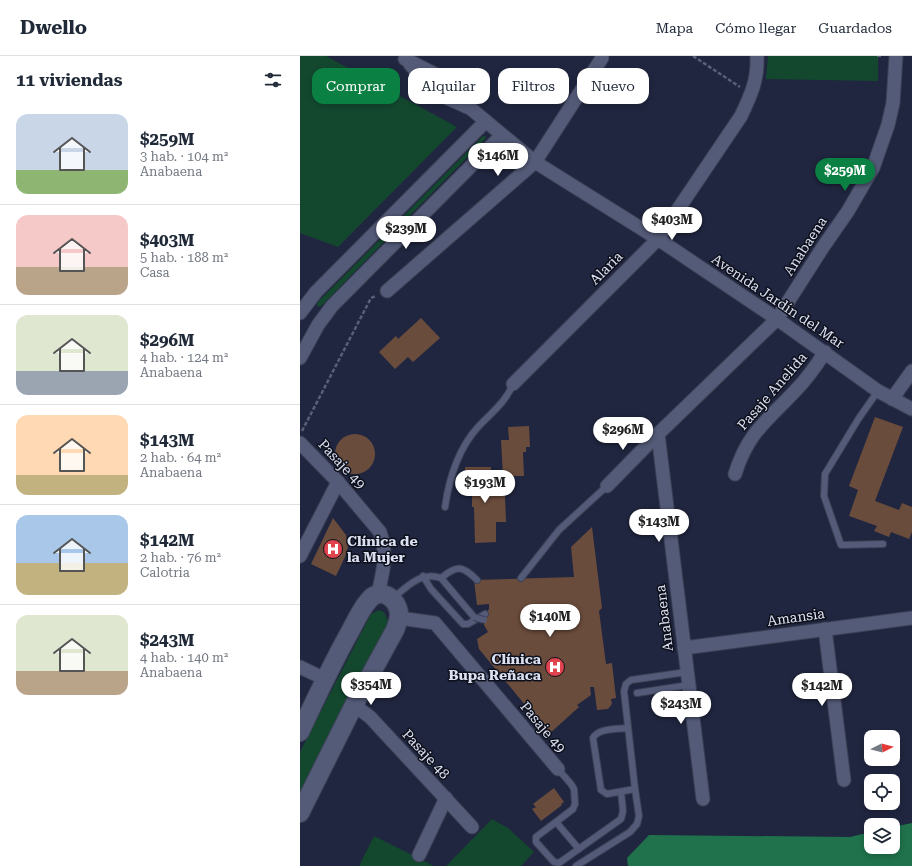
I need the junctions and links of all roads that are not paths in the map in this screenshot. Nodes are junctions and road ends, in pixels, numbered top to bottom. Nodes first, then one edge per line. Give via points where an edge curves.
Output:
1 (756, 56) edge
2 (896, 56) edge
3 (403, 58) edge
4 (602, 58) dead end
5 (486, 121) junction
6 (502, 135) junction
7 (535, 162) junction
8 (658, 239) junction
9 (387, 291) road end
10 (300, 313) edge
11 (777, 319) junction
12 (318, 325) junction
13 (303, 343) edge
14 (825, 352) junction
15 (300, 358) edge
16 (912, 371) edge
17 (513, 384) joint
18 (878, 391) junction
19 (892, 399) junction
20 (912, 409) edge
21 (658, 434) junction
22 (300, 443) edge
23 (735, 474) dead end
24 (338, 482) junction
25 (606, 486) joint
26 (445, 507) dead end
27 (883, 544) dead end
28 (300, 556) edge
29 (423, 576) junction
30 (441, 578) junction
31 (522, 578) dead end
32 (477, 580) dead end
33 (386, 596) junction
34 (399, 618) junction
35 (912, 618) edge
36 (825, 630) junction
37 (684, 648) junction
38 (300, 667) edge
39 (688, 678) junction
40 (325, 680) junction
41 (637, 693) dead end
42 (354, 705) junction
43 (628, 728) junction
44 (300, 732) edge
45 (558, 769) joint
46 (844, 780) dead end
47 (635, 789) junction
48 (621, 792) junction
49 (446, 798) junction
50 (703, 799) dead end
51 (300, 813) edge
52 (556, 822) junction
53 (472, 827) dead end
54 (579, 849) junction
55 (419, 854) dead end
56 (576, 866) edge

1 - 8 street, Alaria via 756,78 752,94 741,116
2 - 11 street, Anabaena via 893,103 884,140 873,168
3 - 5 street, Avenida Jardín del Mar via 445,79 470,108
4 - 7 street
5 - 6 street, Avenida Jardín del Mar
5 - 10 street via 316,292
6 - 7 street, Avenida Jardín del Mar
6 - 12 street via 332,306
7 - 8 street, Avenida Jardín del Mar
7 - 9 street
8 - 11 street, Avenida Jardín del Mar
8 - 17 street, Alaria
10 - 12 street
11 - 14 street, Avenida Jardín del Mar
11 - 21 street, Anabaena
12 - 13 street
13 - 15 street
14 - 18 street, Avenida Jardín del Mar
14 - 23 street, Pasaje Anelida via 802,384 752,436 739,460
16 - 19 street
17 - 26 lane via 505,399 476,429 466,444 451,476
18 - 19 street, Avenida Jardín del Mar
18 - 27 lane via 825,474 824,496 841,545
19 - 20 street, Avenida Jardín del Mar
21 - 25 street, Anabaena
21 - 37 street, Anabaena
22 - 24 street, Pasaje 49
24 - 28 street
24 - 33 street, Pasaje 49 via 380,532 386,558
25 - 31 lane via 559,530
29 - 30 lane
29 - 30 lane, bridge via 431,589 463,624 484,617 474,617
29 - 33 lane
30 - 32 lane via 449,572 462,569
33 - 34 street via 397,605
33 - 40 street via 369,599
34 - 42 street
34 - 45 street, Pasaje 49 via 435,624
35 - 36 street, Amansia
36 - 37 street, Amansia
36 - 46 street
37 - 39 street, Anabaena
38 - 40 street
39 - 41 lane
39 - 43 lane via 631,680 626,684 624,690
39 - 50 street, Anabaena
40 - 44 street
42 - 49 street, Pasaje 48 via 370,717
42 - 51 street
43 - 47 lane
43 - 48 lane via 599,732 593,738 600,790 607,794
45 - 52 lane via 574,789 575,804 573,809
47 - 48 lane
47 - 56 lane via 639,816 634,828
48 - 54 lane via 624,811 621,818
49 - 53 street, Pasaje 48
49 - 55 street
52 - 54 lane
52 - 54 lane via 536,837 536,842 557,863

